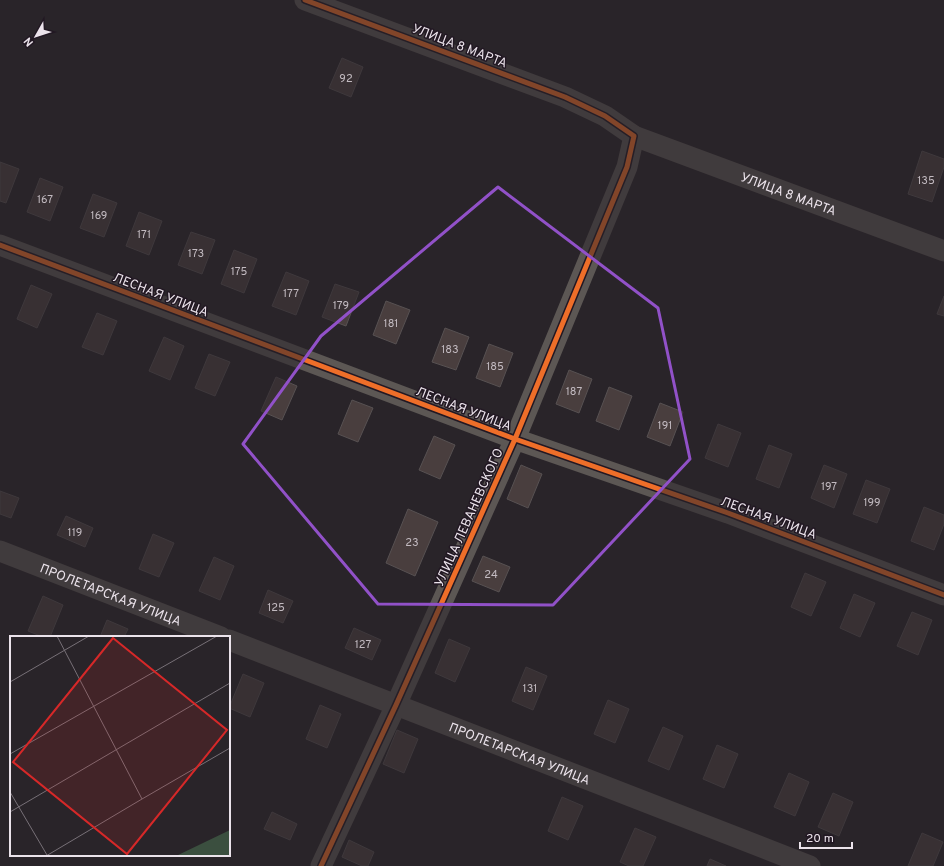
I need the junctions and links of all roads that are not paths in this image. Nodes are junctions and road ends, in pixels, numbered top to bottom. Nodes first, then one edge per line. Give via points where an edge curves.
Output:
1 (305, 0) edge
2 (634, 136) junction
3 (0, 245) edge
4 (944, 251) edge
5 (515, 439) junction
6 (0, 551) edge
7 (944, 595) edge
8 (218, 636) edge
9 (230, 640) edge
10 (396, 705) junction
11 (322, 866) edge
12 (810, 866) edge

1 - 2 street, УЛИЦА 8 МАРТА via 551,92 605,116
2 - 4 street, УЛИЦА 8 МАРТА
2 - 5 street, УЛИЦА ЛЕВАНЕВСКОГО via 627,167
3 - 5 street, ЛЕСНАЯ УЛИЦА
5 - 7 street, ЛЕСНАЯ УЛИЦА via 735,516
5 - 10 street, УЛИЦА ЛЕВАНЕВСКОГО
6 - 8 street, ПРОЛЕТАРСКАЯ УЛИЦА
9 - 10 street, ПРОЛЕТАРСКАЯ УЛИЦА
10 - 11 street, УЛИЦА ЛЕВАНЕВСКОГО
10 - 12 street, ПРОЛЕТАРСКАЯ УЛИЦА

